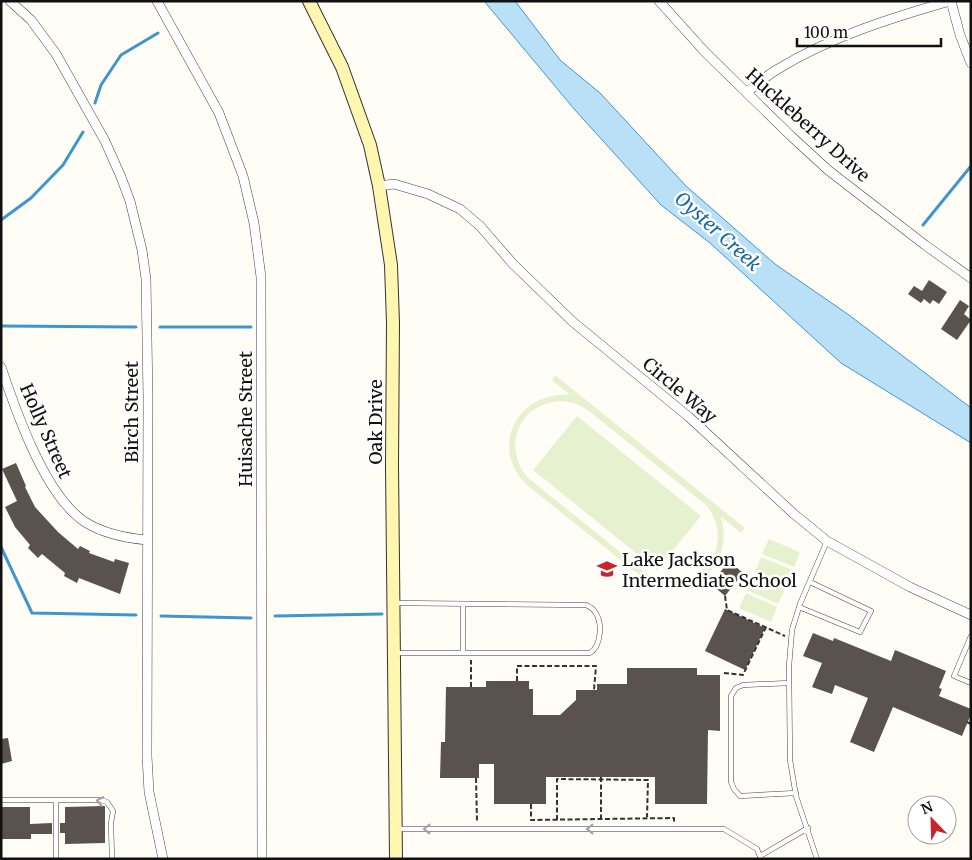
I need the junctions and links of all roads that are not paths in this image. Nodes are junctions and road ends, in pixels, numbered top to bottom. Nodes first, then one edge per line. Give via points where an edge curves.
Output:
1 (10, 1) edge
2 (157, 1) edge
3 (308, 1) edge
4 (659, 1) edge
5 (950, 1) edge
6 (971, 63) edge
7 (747, 92) junction
8 (379, 186) junction
9 (971, 278) edge
10 (1, 366) edge
11 (147, 540) junction
12 (827, 541) junction
13 (810, 582) junction
14 (394, 603) junction
15 (463, 604) junction
16 (799, 607) junction
17 (971, 614) edge
18 (971, 636) edge
19 (394, 653) junction
20 (463, 653) junction
21 (789, 683) junction
22 (971, 683) edge
23 (796, 793) junction
24 (1, 800) edge
25 (56, 800) junction
26 (808, 828) junction
27 (396, 829) junction
28 (394, 855) edge
29 (761, 858) edge
30 (56, 859) edge
31 (112, 859) edge
32 (163, 859) edge
33 (262, 859) edge
34 (816, 859) edge

1 - 11 street, Birch Street via 30,20 56,54 105,141 137,225 146,279
2 - 33 street, Huisache Street via 220,113 242,176 258,250 261,277
3 - 8 street, Oak Drive via 353,94
4 - 7 street, Huckleberry Drive
5 - 6 street
5 - 7 street via 863,29 806,54 776,70
7 - 9 street, Huckleberry Drive via 828,170
8 - 12 street, Circle Way via 394,184 428,194 460,209 567,316 689,418
8 - 14 street, Oak Drive via 392,284
10 - 11 street, Holly Street via 15,407 46,477 59,497 84,521 103,531
11 - 32 street, Birch Street via 149,783
12 - 13 lane
12 - 17 street, Circle Way via 910,587
13 - 16 lane
13 - 16 lane via 871,611 860,632
14 - 15 lane
14 - 19 street, Oak Drive
15 - 20 lane
15 - 20 lane via 586,605 599,619 598,643 590,653
16 - 21 lane via 791,639
18 - 22 lane via 954,676
19 - 20 lane
19 - 27 street, Oak Drive
21 - 23 lane via 790,760
21 - 23 lane via 743,686 736,688 731,696 731,782 740,796
23 - 26 lane
24 - 25 lane
25 - 30 lane
31 -> 25 lane via 113,811 107,802
26 - 29 lane
26 - 34 lane
27 - 28 street, Oak Drive
29 -> 27 lane via 757,849 724,829

